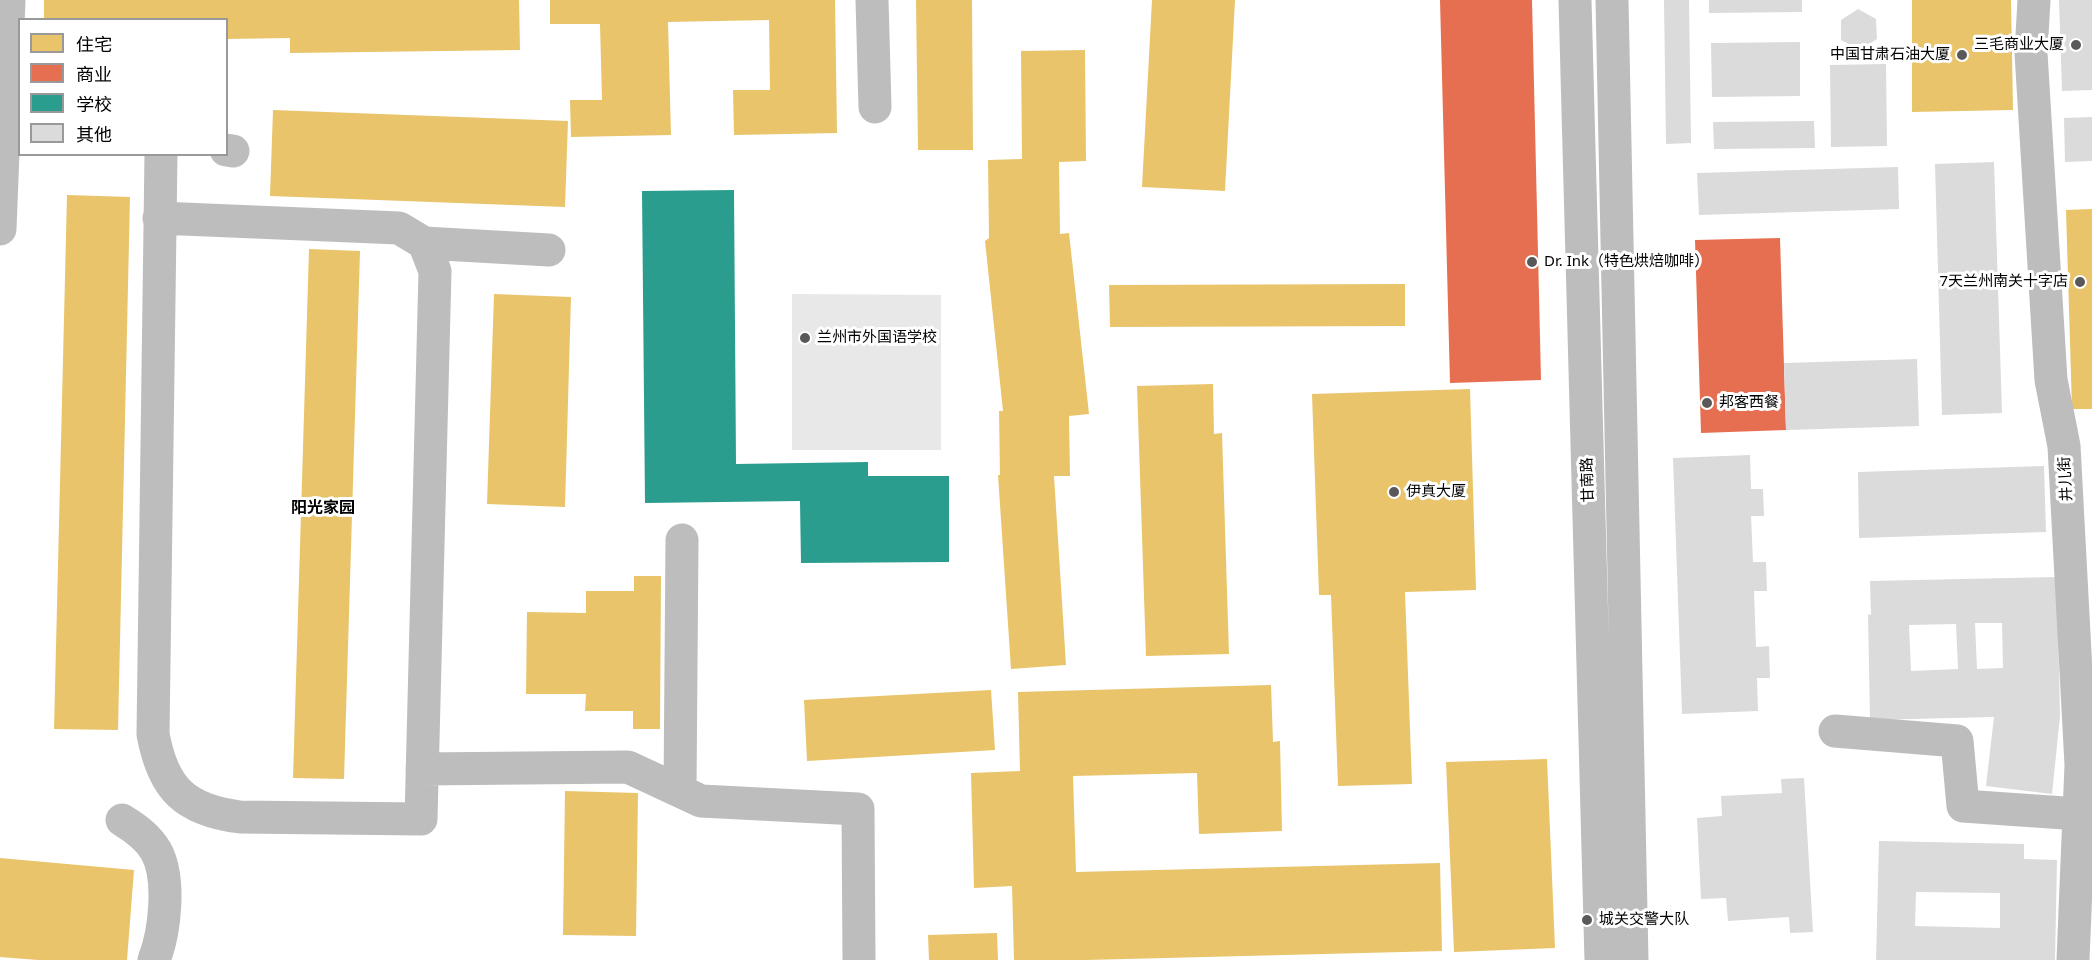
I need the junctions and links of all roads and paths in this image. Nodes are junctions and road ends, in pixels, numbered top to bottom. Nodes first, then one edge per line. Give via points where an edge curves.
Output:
1 (9, 0) edge
2 (872, 0) edge
3 (1575, 0) edge
4 (1612, 0) edge
5 (2034, 0) edge
6 (875, 107) dead end
7 (12, 134) edge
8 (160, 156) edge
9 (159, 218) junction
10 (0, 229) edge
11 (424, 243) junction
12 (549, 250) dead end
13 (2078, 445) edge
14 (682, 540) dead end
15 (1835, 731) dead end
16 (422, 769) junction
17 (680, 791) junction
18 (2079, 814) junction
19 (122, 820) dead end
20 (154, 960) edge
21 (859, 960) edge
22 (1600, 960) edge
23 (1632, 960) edge
24 (2073, 960) edge

1 - 7 street
2 - 6 street
3 - 22 street, 甘南路
4 - 23 street
5 - 13 street, 井儿街 via 2031,53 2051,380
7 - 10 street
8 - 9 street
9 - 11 street via 399,228
9 - 16 street via 153,734 158,760 171,784 190,802 214,814 240,817 421,819
11 - 12 street
11 - 16 street via 435,271
13 - 18 street, 井儿街
14 - 17 street
15 - 18 street via 1957,741 1963,806
16 - 17 street via 628,767
17 - 21 street via 701,801 858,809
18 - 24 street, 井儿街
19 - 20 street via 141,832 156,851 164,872 163,920

